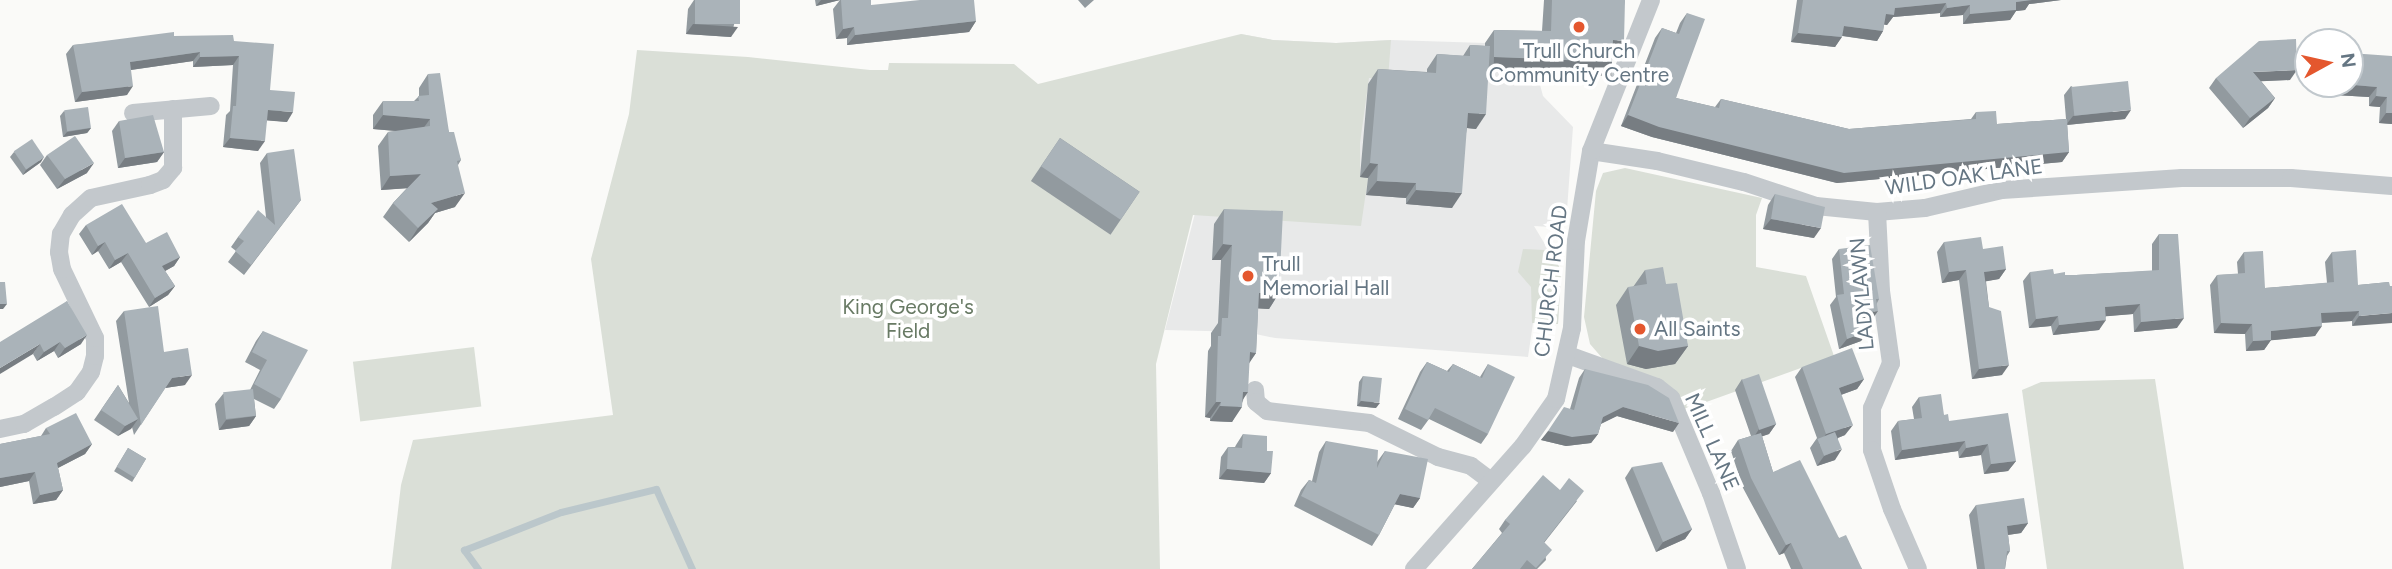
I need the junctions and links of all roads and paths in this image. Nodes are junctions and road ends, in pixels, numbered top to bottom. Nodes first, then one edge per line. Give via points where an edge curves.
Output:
1 (1651, 0) edge
2 (211, 106) dead end
3 (173, 109) junction
4 (132, 113) dead end
5 (1591, 151) junction
6 (2392, 187) edge
7 (1877, 212) junction
8 (1567, 355) junction
9 (1255, 390) dead end
10 (0, 429) edge
11 (1491, 481) junction
12 (1414, 569) edge
13 (1736, 569) edge
14 (1918, 569) edge

1 - 5 street, CHURCH ROAD
2 - 3 street
3 - 4 street
3 - 10 street via 173,168 163,180 92,198 72,215 61,234 62,269 95,338 91,372 77,392 54,407 24,424
5 - 7 street, WILD OAK LANE via 1744,182 1816,206
5 - 8 street, CHURCH ROAD via 1576,242
6 - 7 street, WILD OAK LANE via 2291,178 2182,178 2002,190 1925,208
7 - 14 street, LADYLAWN via 1891,363 1872,408 1871,450
8 - 11 street, CHURCH ROAD via 1556,398 1523,446
8 - 13 street, MILL LANE via 1657,387 1671,398 1711,493
9 - 11 street via 1256,402 1267,411 1369,423 1438,457 1471,466
11 - 12 street, CHURCH ROAD

